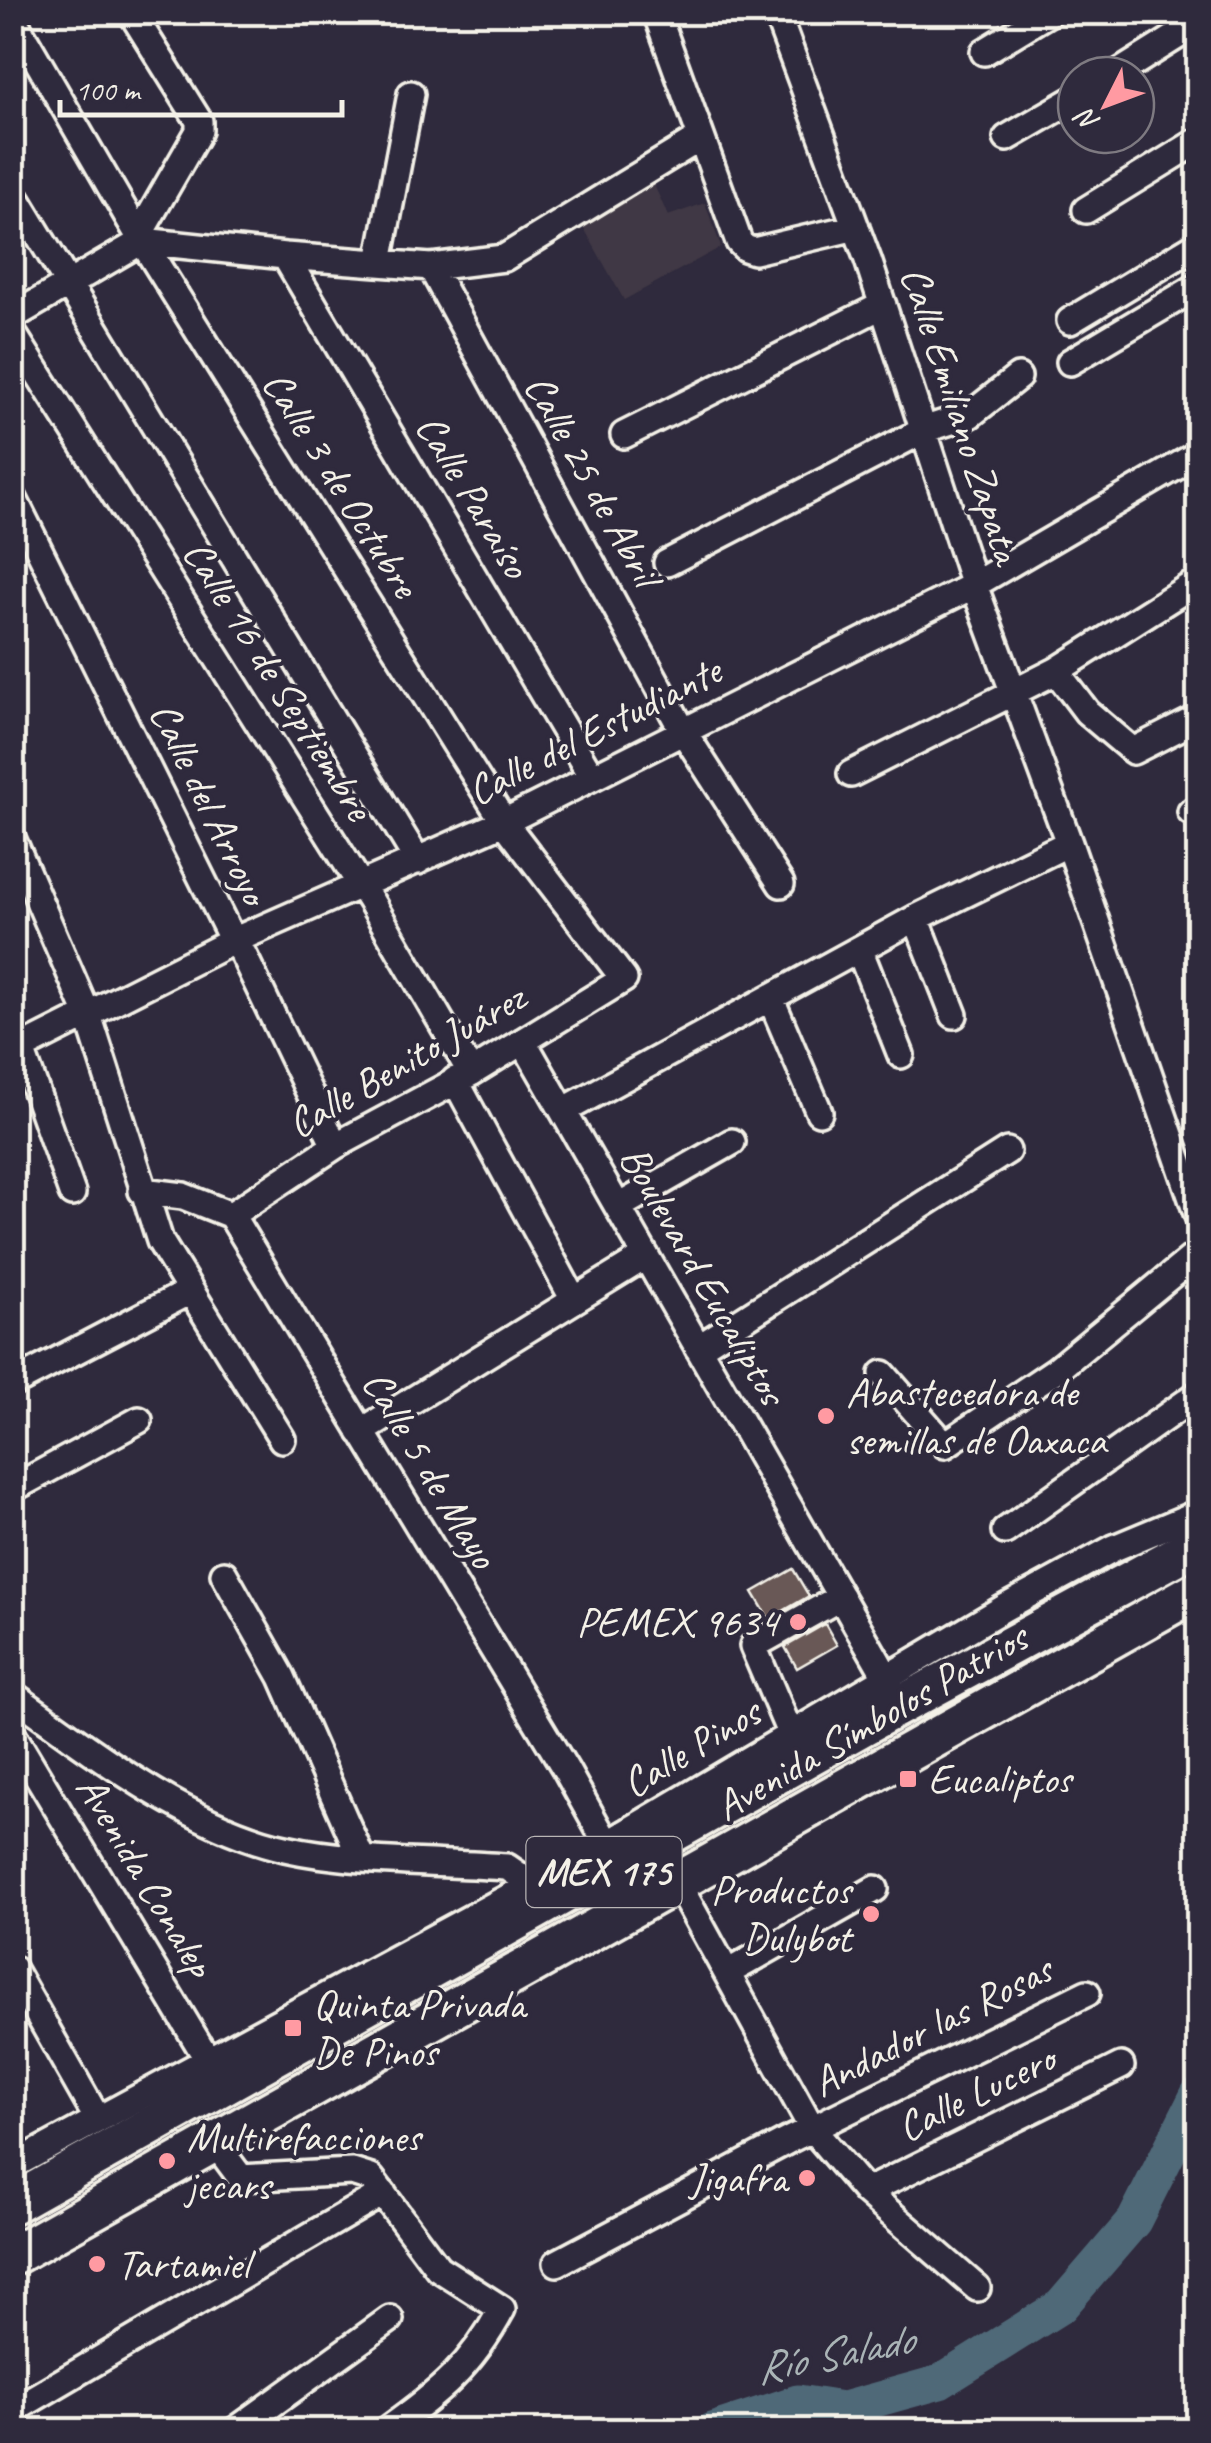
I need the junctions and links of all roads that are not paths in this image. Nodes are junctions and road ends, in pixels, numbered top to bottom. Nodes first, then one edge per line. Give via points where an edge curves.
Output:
1 (131, 12) edge
2 (656, 12) edge
3 (776, 12) edge
4 (1050, 12) edge
5 (12, 17) edge
6 (1198, 23) edge
7 (984, 52) dead end
8 (1147, 55) edge
9 (411, 94) dead end
10 (1056, 110) edge
11 (700, 138) junction
12 (1007, 138) dead end
13 (1198, 142) edge
14 (12, 191) edge
15 (1086, 210) dead end
16 (856, 226) junction
17 (141, 238) junction
18 (1198, 244) edge
19 (285, 256) junction
20 (379, 262) junction
21 (431, 266) junction
22 (70, 285) junction
23 (1198, 286) edge
24 (883, 305) junction
25 (12, 317) edge
26 (1070, 322) dead end
27 (12, 332) edge
28 (1070, 362) dead end
29 (1018, 377) dead end
30 (926, 429) junction
31 (624, 435) dead end
32 (1198, 454) edge
33 (12, 495) edge
34 (667, 563) dead end
35 (1198, 581) edge
36 (974, 585) junction
37 (1056, 671) junction
38 (1014, 692) junction
39 (1198, 718) edge
40 (683, 731) junction
41 (851, 774) dead end
42 (592, 777) junction
43 (504, 822) junction
44 (12, 838) edge
45 (1069, 844) junction
46 (418, 862) junction
47 (781, 884) dead end
48 (360, 885) junction
49 (916, 918) junction
50 (233, 941) junction
51 (859, 949) junction
52 (624, 979) joint
53 (771, 998) junction
54 (88, 1015) junction
55 (954, 1016) dead end
56 (523, 1041) junction
57 (17, 1051) edge
58 (901, 1055) dead end
59 (463, 1077) junction
60 (563, 1111) junction
61 (819, 1112) dead end
62 (732, 1142) dead end
63 (335, 1146) junction
64 (1007, 1150) dead end
65 (142, 1191) junction
66 (72, 1194) dead end
67 (618, 1207) junction
68 (230, 1215) junction
69 (1198, 1216) edge
70 (1198, 1252) edge
71 (646, 1256) junction
72 (190, 1291) junction
73 (574, 1300) junction
74 (698, 1348) junction
75 (883, 1374) dead end
76 (12, 1384) edge
77 (1198, 1394) edge
78 (138, 1420) dead end
79 (361, 1432) junction
80 (282, 1439) dead end
81 (12, 1488) edge
82 (1198, 1513) edge
83 (1006, 1531) dead end
84 (1198, 1544) edge
85 (224, 1574) dead end
86 (1198, 1590) edge
87 (841, 1597) junction
88 (895, 1691) junction
89 (12, 1694) edge
90 (12, 1733) edge
91 (796, 1748) junction
92 (606, 1844) junction
93 (362, 1857) junction
94 (678, 1884) junction
95 (533, 1885) junction
96 (875, 1889) dead end
97 (12, 1968) edge
98 (727, 1973) junction
99 (1087, 1993) dead end
100 (313, 2019) junction
101 (208, 2060) junction
102 (1121, 2066) dead end
103 (97, 2118) junction
104 (814, 2130) junction
105 (215, 2143) junction
106 (12, 2166) edge
107 (866, 2192) junction
108 (383, 2193) junction
109 (12, 2204) edge
110 (12, 2256) edge
111 (557, 2264) dead end
112 (977, 2288) dead end
113 (390, 2319) dead end
114 (12, 2410) edge
115 (236, 2430) edge
116 (387, 2430) edge

1 - 17 street via 199,121
2 - 11 street
3 - 16 street, Calle Emiliano Zapata
4 - 7 street
5 - 17 street, Calle 3 de Octubre
6 - 8 street
9 - 20 street
10 - 12 street
11 - 16 street via 745,248
11 - 21 street via 504,258
13 - 15 street
14 - 22 street
16 - 24 street, Calle Emiliano Zapata
17 - 19 street
17 - 22 street
17 - 43 street, Calle 3 de Octubre
18 - 26 street
19 - 20 street
19 - 42 street, Calle Paraíso
20 - 21 street
21 - 40 street, Calle 25 de Abril
22 - 25 street
22 - 46 street
23 - 28 street
24 - 30 street, Calle Emiliano Zapata
24 - 31 street
27 - 48 street, Calle 16 de Septiembre
29 - 30 street via 970,415
30 - 34 street
30 - 36 street, Calle Emiliano Zapata
32 - 36 street, Calle del Estudiante
33 - 50 street, Calle del Arroyo
35 - 37 street
36 - 38 street, Calle Emiliano Zapata
36 - 40 street, Calle del Estudiante
37 - 38 street
37 - 39 street via 1087,712 1132,751
38 - 41 street
38 - 45 street, Calle Emiliano Zapata
40 - 42 street, Calle del Estudiante
40 - 47 street, Calle 25 de Abril
42 - 43 street, Calle del Estudiante
43 - 46 street, Calle del Estudiante
43 - 52 street, Calle 3 de Octubre
44 - 54 street
45 - 49 street
45 - 69 street, Calle Emiliano Zapata
46 - 48 street, Calle del Estudiante
48 - 50 street, Calle del Estudiante
48 - 59 street, Calle 16 de Septiembre
49 - 51 street
49 - 55 street
50 - 54 street, Calle del Estudiante
50 - 63 street, Calle del Arroyo
51 - 53 street
51 - 58 street
52 - 56 street, Calle Benito Juárez
53 - 60 street
53 - 61 street
54 - 57 street, Calle del Estudiante
54 - 65 street
56 - 59 street, Calle Benito Juárez
56 - 60 street, Boulevard Eucaliptos
57 - 66 street
59 - 63 street, Calle Benito Juárez
59 - 73 street, Calle 16 de Septiembre
60 - 67 street, Boulevard Eucaliptos
62 - 67 street
63 - 68 street, Calle Benito Juárez
64 - 74 street
65 - 68 street via 183,1196
65 - 72 street via 160,1241
67 - 71 street, Boulevard Eucaliptos
68 - 79 street, Calle 5 de Mayo
70 - 75 street via 1056,1370 945,1445
71 - 73 street
71 - 74 street, Boulevard Eucaliptos
72 - 76 street
72 - 80 street
73 - 79 street
74 - 87 street, Boulevard Eucaliptos
77 - 83 street
78 - 81 street
79 - 92 street, Calle 5 de Mayo
82 - 88 street via 1114,1548 1004,1608
84 - 88 highway, Avenida Símbolos Patrios / MEX 175
85 - 93 street via 282,1677
86 - 94 highway, Avenida Símbolos Patrios / MEX 175
87 - 88 street, Boulevard Eucaliptos
87 - 91 street via 753,1646
88 - 91 highway, Avenida Símbolos Patrios / MEX 175
89 - 93 street via 209,1822 284,1848
90 - 101 street, Avenida Conalep
91 - 92 street, Calle Pinos
91 - 100 highway, Avenida Símbolos Patrios / MEX 175
92 - 95 street, Calle Pinos
93 - 95 street via 507,1867
94 - 98 street
94 - 105 highway, Avenida Símbolos Patrios / MEX 175
95 - 100 street, Calle Pinos
96 - 98 street
97 - 103 street
98 - 104 street
99 - 104 street, Andador las Rosas
100 - 101 street, Calle Pinos
100 - 109 highway, Avenida Símbolos Patrios / MEX 175
101 - 103 street, Calle Pinos
102 - 107 street, Calle Lucero
103 - 106 street, Calle Pinos
104 - 107 street
104 - 111 street, Andador las Rosas
105 - 108 street via 240,2178 352,2172 371,2178
105 - 110 highway, Avenida Símbolos Patrios / MEX 175
107 - 112 street
108 - 114 street
108 - 116 street via 438,2268 502,2309 484,2343 442,2391
113 - 115 street

